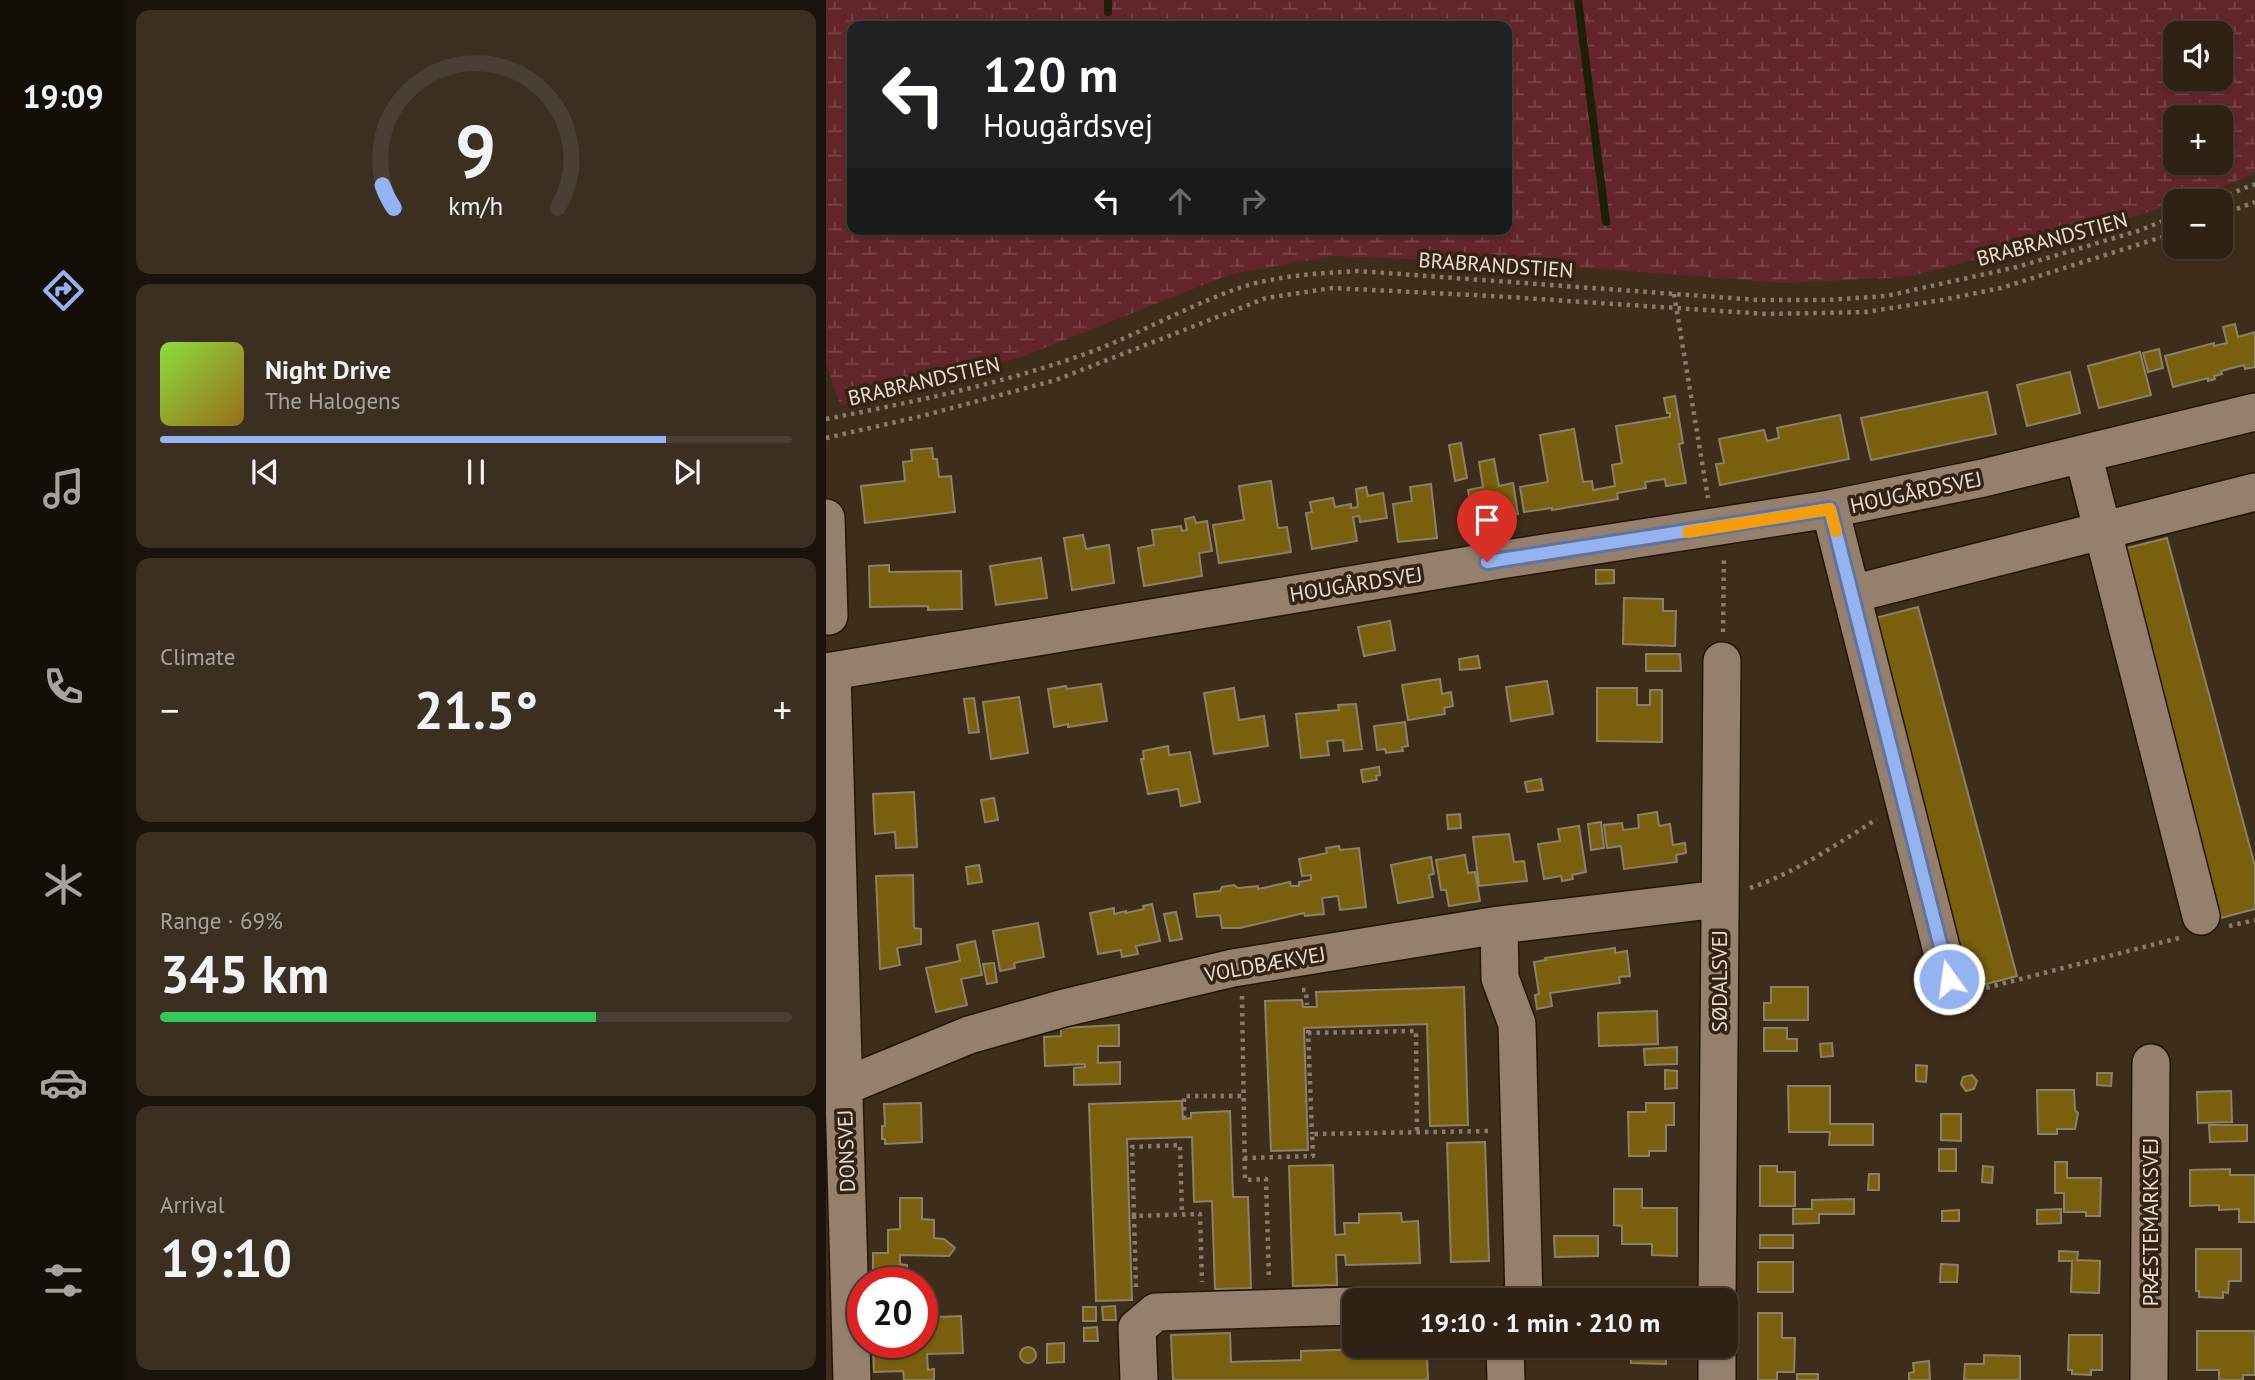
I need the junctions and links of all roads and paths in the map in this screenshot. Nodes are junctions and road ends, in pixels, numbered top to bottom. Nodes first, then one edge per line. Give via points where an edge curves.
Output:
1 (2255, 184) edge
2 (2233, 193) edge
3 (2255, 202) edge
4 (2233, 210) edge
5 (2163, 221) edge
6 (2163, 237) edge
7 (1674, 294) junction
8 (1676, 308) junction
9 (2255, 412) edge
10 (826, 419) edge
11 (826, 438) edge
12 (2083, 454) junction
13 (2255, 492) edge
14 (1830, 509) junction
15 (826, 518) edge
16 (1713, 529) junction
17 (2102, 530) junction
18 (1852, 594) junction
19 (829, 616) dead end
20 (1722, 661) joint
21 (829, 671) edge
22 (1904, 802) junction
23 (1763, 884) dead end
24 (1719, 898) junction
25 (2255, 919) edge
26 (1499, 925) junction
27 (2200, 927) junction
28 (1949, 979) joint
29 (1242, 992) dead end
30 (2151, 1063) dead end
31 (835, 1089) edge
32 (1243, 1096) junction
33 (1184, 1119) dead end
34 (1519, 1131) junction
35 (1417, 1133) junction
36 (1312, 1134) junction
37 (1244, 1158) junction
38 (1182, 1214) junction
39 (1134, 1216) junction
40 (1524, 1288) edge
41 (1717, 1288) edge
42 (1342, 1306) edge
43 (1269, 1309) junction
44 (1203, 1311) junction
45 (1137, 1328) junction
46 (1505, 1358) edge
47 (1717, 1358) edge
48 (852, 1380) edge
49 (1139, 1380) edge
50 (1506, 1380) edge
51 (1717, 1380) edge
52 (2149, 1380) edge

1 - 2 path
3 - 4 path
5 - 7 path, BRABRANDSTIEN via 2017,267 1886,296 1758,300
6 - 8 path via 2000,288 1866,312 1767,314
7 - 8 path
7 - 10 path, BRABRANDSTIEN via 1358,271 1305,275 1252,284 1025,374
8 - 11 path via 1332,288 1266,298 1056,380
8 - 16 path
9 - 12 street, HOUGÅRDSVEJ
12 - 14 street, HOUGÅRDSVEJ
12 - 17 street
13 - 17 street
14 - 16 street, HOUGÅRDSVEJ
14 - 18 street
15 - 19 street
16 - 20 path via 1724,555
16 - 21 street, HOUGÅRDSVEJ
17 - 18 street
17 - 27 street
18 - 22 street
20 - 24 street, SØDALSVEJ
21 - 31 street, DONSVEJ
22 - 23 path
22 - 28 street
24 - 26 street, VOLDBÆKVEJ
24 - 41 street, SØDALSVEJ
25 - 27 path
26 - 31 street, VOLDBÆKVEJ via 1233,968 1064,1008 969,1035
26 - 34 street via 1500,978 1517,1024
27 - 28 path via 1960,994
29 - 32 path
30 - 52 street, PRÆSTEMARKSVEJ
31 - 48 street, DONSVEJ
32 - 33 path via 1184,1096
32 - 37 path
34 - 35 path
34 - 40 street
35 - 36 path
35 - 36 path via 1416,1031 1308,1031
36 - 37 path via 1312,1156
37 - 43 path via 1245,1180 1266,1179
38 - 39 path
38 - 39 path via 1182,1143 1132,1147
38 - 44 path via 1200,1214
39 - 45 path
42 - 43 street
43 - 44 street
44 - 45 street via 1156,1312
45 - 49 street
46 - 50 street
47 - 51 street

